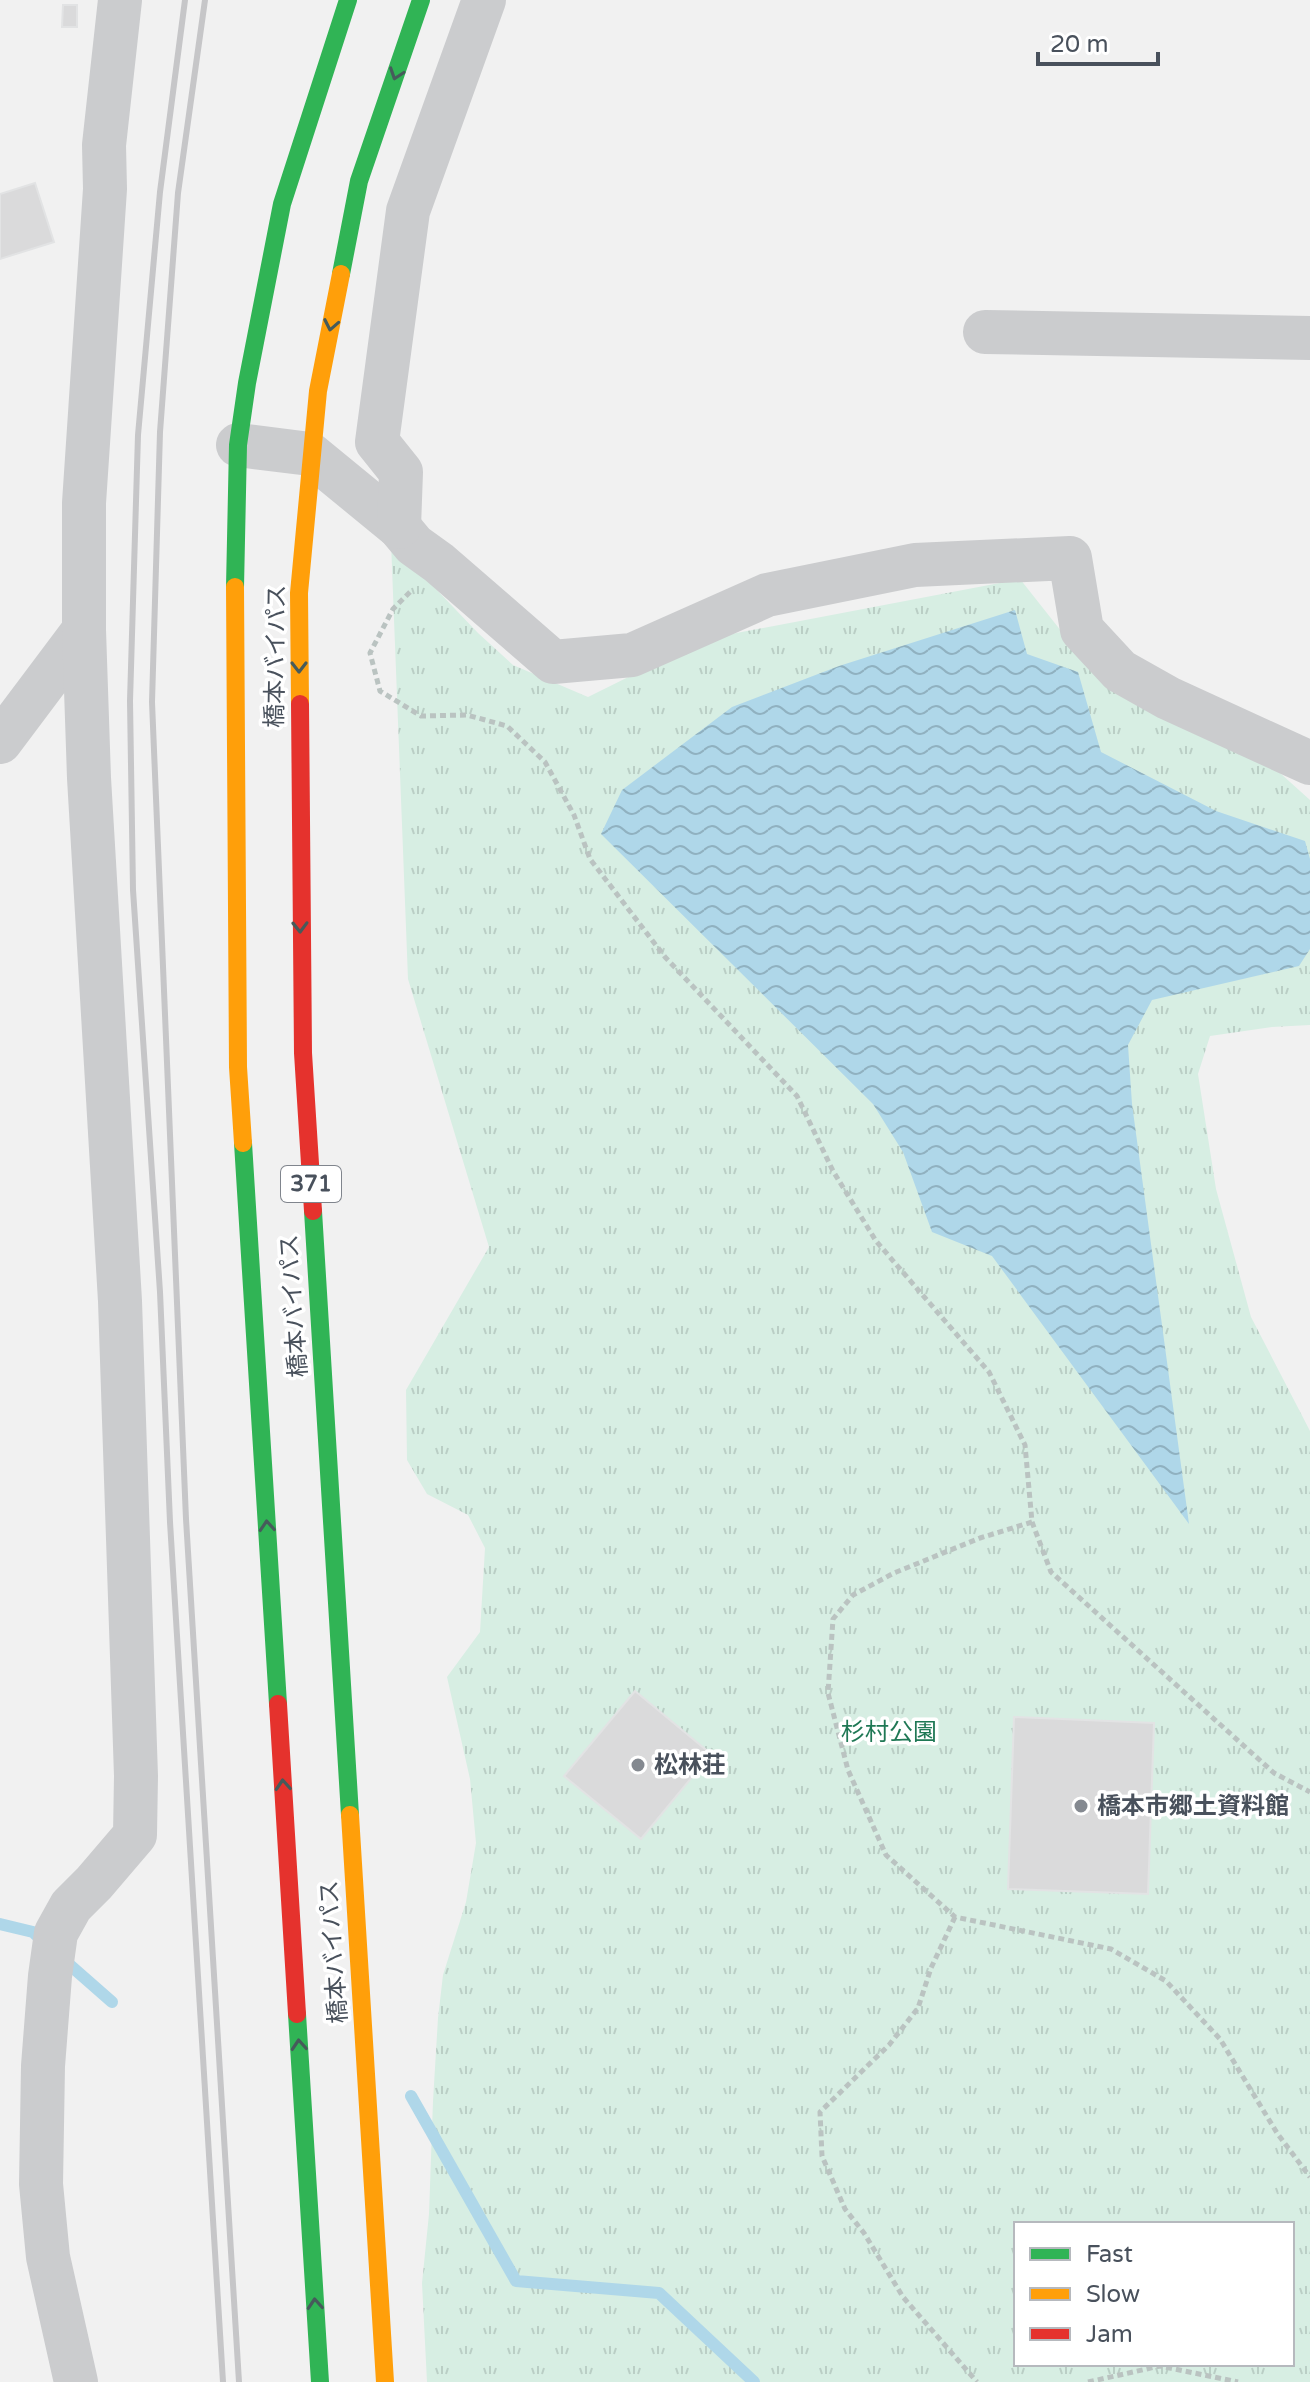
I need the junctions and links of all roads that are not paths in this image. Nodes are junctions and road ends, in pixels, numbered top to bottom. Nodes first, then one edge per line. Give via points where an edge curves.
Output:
1 (120, 0) edge
2 (348, 0) edge
3 (421, 0) edge
4 (484, 0) edge
5 (985, 332) dead end
6 (1310, 338) edge
7 (238, 445) junction
8 (310, 454) junction
9 (399, 527) junction
10 (84, 630) junction
11 (0, 742) edge
12 (1310, 763) edge
13 (76, 2382) edge
14 (320, 2382) edge
15 (385, 2382) edge

1 - 10 street via 104,145 84,503
2 - 7 highway, 橋本バイパス / 371 via 282,204
3 -> 8 highway, 橋本バイパス / 371 via 359,181
4 - 9 street via 408,211 377,442 401,472
5 - 6 street
7 - 8 street
14 -> 7 highway, 橋本バイパス / 371 via 238,1067
8 - 9 street
8 -> 15 highway, 橋本バイパス / 371 via 299,593 303,1053
9 - 12 street via 553,662 632,655 767,595 915,565 1070,558 1082,630 1120,671
10 - 11 street
10 - 13 street via 120,1301 135,1835 71,1906 56,1933 50,1976 41,2184 48,2257

